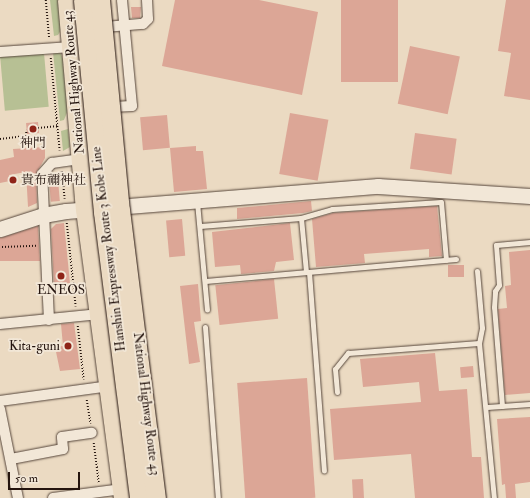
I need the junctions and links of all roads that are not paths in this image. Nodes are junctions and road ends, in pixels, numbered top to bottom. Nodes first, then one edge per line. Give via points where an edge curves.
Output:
1 (67, 0) edge
2 (83, 0) edge
3 (101, 0) edge
4 (122, 0) edge
5 (147, 0) edge
6 (125, 26) junction
7 (105, 27) junction
8 (71, 47) junction
9 (0, 52) edge
10 (112, 107) junction
11 (80, 158) junction
12 (530, 196) edge
13 (197, 201) junction
14 (122, 207) junction
15 (85, 209) junction
16 (43, 215) junction
17 (301, 218) junction
18 (200, 226) junction
19 (0, 229) edge
20 (530, 242) edge
21 (456, 259) dead end
22 (446, 260) junction
23 (477, 271) dead end
24 (308, 272) junction
25 (205, 281) junction
26 (207, 310) dead end
27 (100, 314) junction
28 (49, 320) junction
29 (0, 324) edge
30 (205, 327) dead end
31 (479, 343) junction
32 (110, 386) junction
33 (337, 392) dead end
34 (0, 401) edge
35 (530, 404) edge
36 (502, 406) junction
37 (486, 407) junction
38 (0, 409) edge
39 (92, 433) road end
40 (11, 458) junction
41 (324, 470) dead end
42 (123, 494) edge
43 (18, 498) edge
44 (54, 498) edge
45 (139, 498) edge
46 (157, 498) edge
47 (218, 498) edge
48 (494, 498) edge

1 - 8 highway, National Highway Route 43
2 - 45 highway, Hanshin Expressway Route 3 Kobe Line, bridge via 103,212
3 - 7 highway, National Highway Route 43
3 - 46 highway, Hanshin Expressway Route 3 Kobe Line, bridge via 120,210
4 - 6 street
5 - 6 street via 148,19 143,24
6 - 7 street
6 - 10 street via 132,106
7 - 10 highway, National Highway Route 43
8 - 9 street
8 - 11 highway, National Highway Route 43
10 - 14 highway, National Highway Route 43
11 - 15 highway, National Highway Route 43
11 - 16 street via 52,162 42,174
12 - 13 street via 378,186
13 - 14 street
13 - 18 lane
14 - 15 street
14 - 46 highway, National Highway Route 43
15 - 16 street
15 - 27 highway, National Highway Route 43
16 - 19 street
16 - 28 street
17 - 18 lane
17 - 22 lane via 332,209 442,202
17 - 24 lane
18 - 25 lane
20 - 36 lane via 496,245 499,285 495,291 494,307
21 - 22 lane
22 - 24 lane
23 - 31 lane via 482,328
24 - 25 lane
24 - 41 lane
25 - 26 lane
27 - 28 street
27 - 32 highway, National Highway Route 43
28 - 29 street
30 - 47 lane
31 - 33 lane via 348,353 335,369
31 - 37 lane
32 - 34 street
32 - 42 highway, National Highway Route 43
35 - 36 lane
36 - 37 lane
37 - 48 lane
38 - 40 street
39 - 40 street via 62,436 63,449
40 - 43 street
42 - 44 street via 100,493

